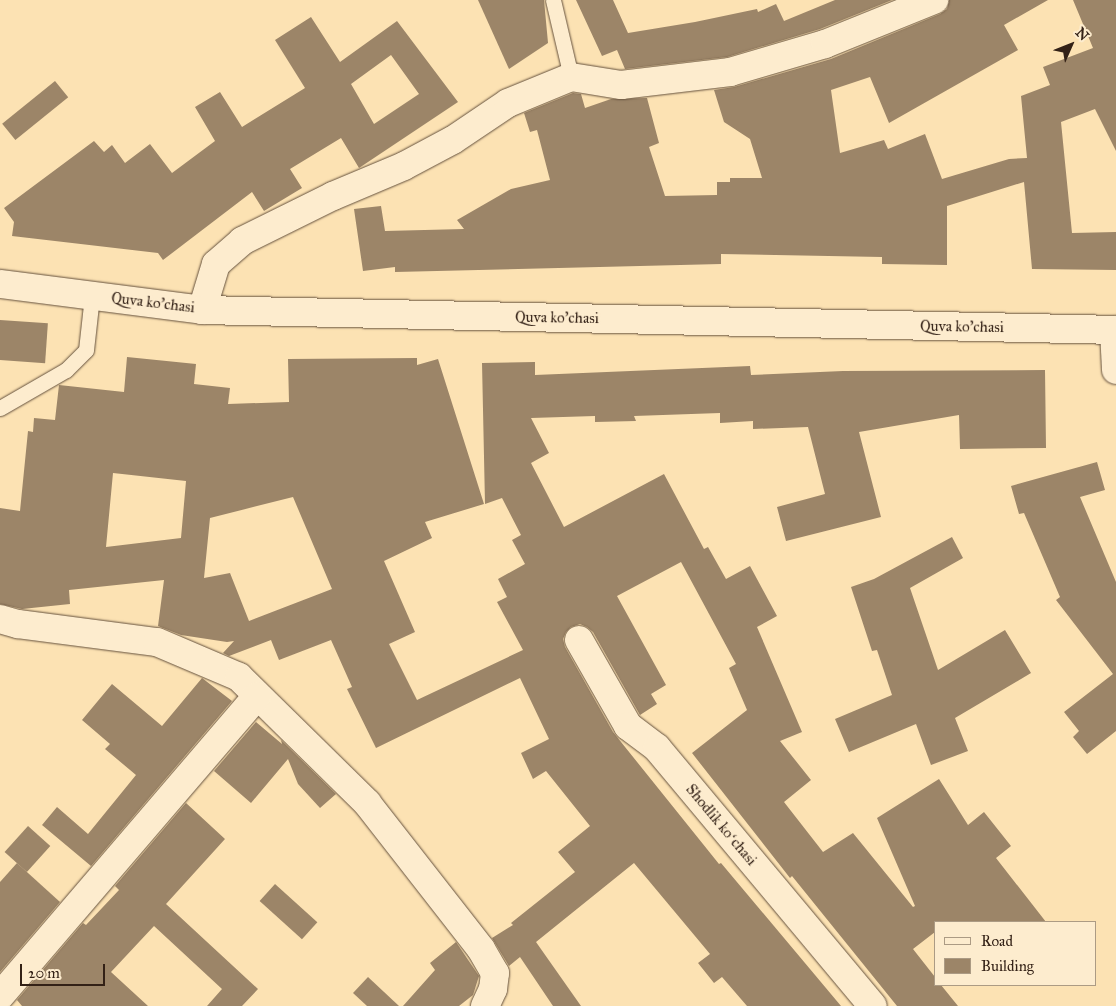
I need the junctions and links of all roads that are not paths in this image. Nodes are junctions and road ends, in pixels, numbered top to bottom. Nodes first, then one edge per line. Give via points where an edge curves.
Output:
1 (553, 0) edge
2 (934, 0) edge
3 (571, 77) junction
4 (0, 284) edge
5 (92, 296) junction
6 (202, 310) junction
7 (1115, 330) edge
8 (1116, 370) edge
9 (0, 408) edge
10 (0, 620) edge
11 (579, 640) dead end
12 (257, 696) junction
13 (0, 996) edge
14 (485, 1006) edge
15 (873, 1006) edge

1 - 3 lane
2 - 3 street via 826,44 730,72 621,85
3 - 6 street via 508,102 453,140 404,166 333,196 242,241 216,264
4 - 5 street, Quva ko'chasi
5 - 6 street, Quva ko'chasi
5 - 9 lane via 86,350 66,370
6 - 7 street, Quva ko'chasi
7 - 8 street
10 - 12 street via 157,642 239,677
11 - 15 street, Shodlik koʻchasi via 628,726 657,748
12 - 13 street
12 - 14 street via 367,803 481,949 494,973 493,990

